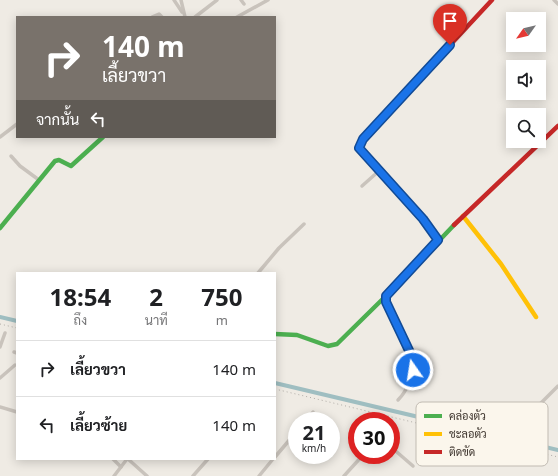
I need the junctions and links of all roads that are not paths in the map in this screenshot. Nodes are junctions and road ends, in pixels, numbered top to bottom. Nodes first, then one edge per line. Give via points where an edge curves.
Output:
1 (174, 0) edge
2 (181, 0) edge
3 (217, 0) edge
4 (268, 0) edge
5 (492, 0) edge
6 (554, 0) edge
7 (558, 4) edge
8 (182, 12) junction
9 (184, 16) edge
10 (196, 16) edge
11 (239, 16) edge
12 (16, 125) edge
13 (558, 126) edge
14 (0, 137) edge
15 (102, 138) edge
16 (12, 156) dead end
17 (380, 170) junction
18 (39, 180) junction
19 (362, 186) dead end
20 (463, 216) junction
21 (304, 224) dead end
22 (0, 228) edge
23 (438, 240) junction
24 (259, 272) edge
25 (386, 296) junction
26 (536, 317) dead end
27 (5, 333) dead end
28 (276, 334) edge
29 (0, 348) edge
30 (16, 365) dead end
31 (0, 378) edge
32 (558, 386) edge
33 (398, 400) dead end
34 (542, 402) edge
35 (0, 408) edge
36 (16, 412) edge
37 (288, 442) edge
38 (400, 455) edge
39 (276, 456) edge
40 (114, 460) edge
41 (126, 460) edge
42 (128, 460) edge
43 (207, 460) edge
44 (272, 460) edge
45 (355, 464) edge
46 (412, 466) dead end
47 (121, 467) junction
48 (114, 476) edge
49 (147, 476) edge
50 (193, 476) edge
51 (259, 476) edge
52 (344, 476) edge

1 - 8 street
2 - 8 street
3 - 10 street
4 - 11 street
5 - 17 street via 360,143 359,148
6 - 7 street
8 - 9 street
12 - 14 street
13 - 20 street
15 - 18 street via 73,165 68,166 58,160
16 - 18 street via 20,166
17 - 19 street
17 - 23 street
18 - 22 street
20 - 23 street
20 - 26 street via 501,264
21 - 24 street
23 - 25 street
25 - 28 street via 341,341 331,346 297,335
25 - 33 street via 386,302 414,361 405,393
27 - 29 street
30 - 31 street
32 - 34 street
35 - 36 street
37 - 39 street
38 - 46 street
40 - 47 street
41 - 47 street
42 - 49 street
43 - 50 street
44 - 51 street
45 - 52 street
47 - 48 street

